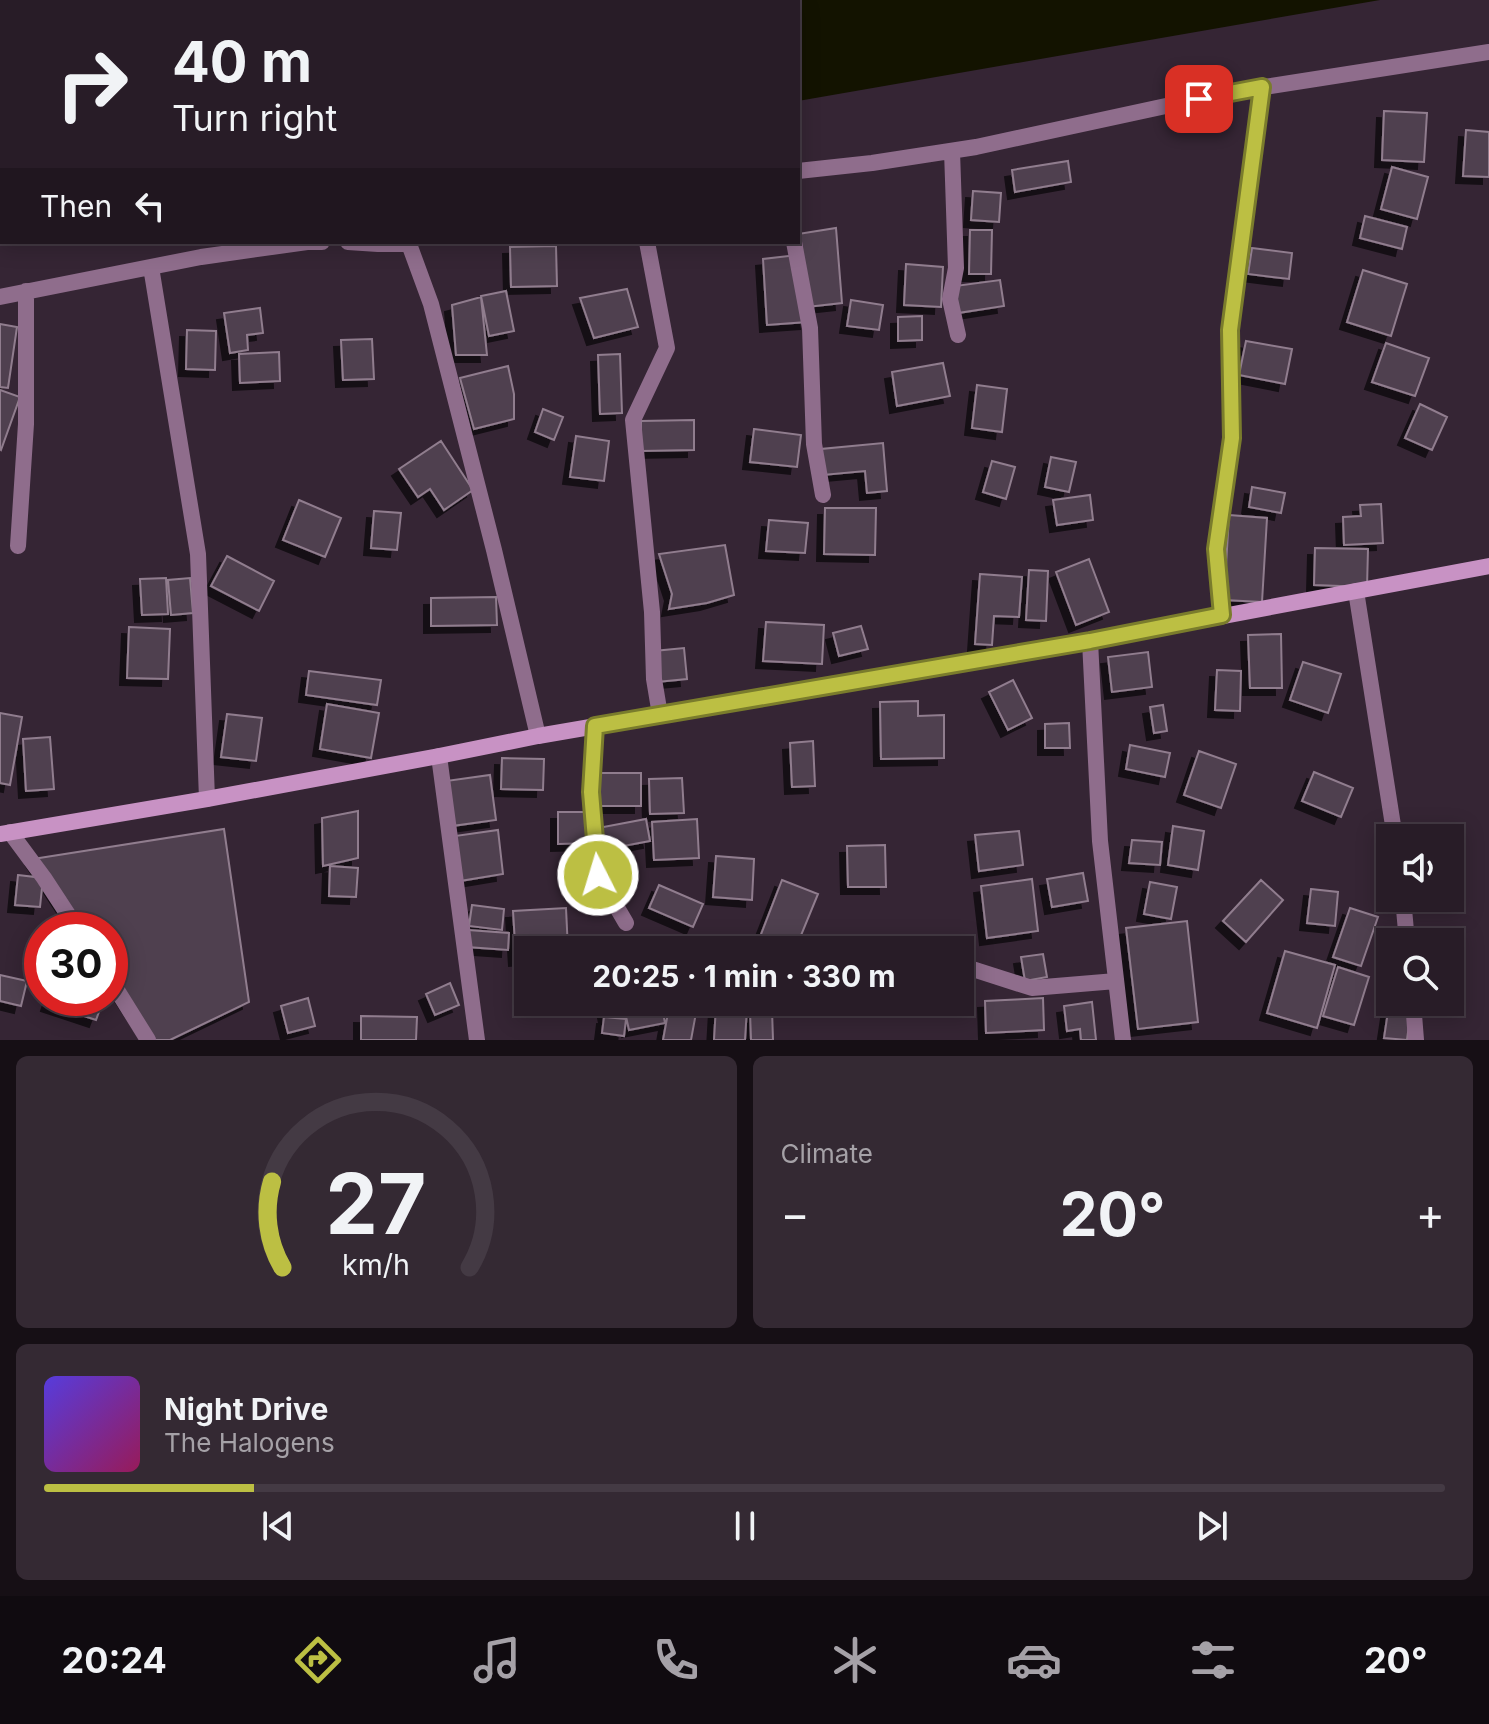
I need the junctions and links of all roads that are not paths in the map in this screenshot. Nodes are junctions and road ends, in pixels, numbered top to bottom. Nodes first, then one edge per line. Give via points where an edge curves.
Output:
1 (1489, 52) edge
2 (1262, 87) junction
3 (952, 151) junction
4 (800, 171) edge
5 (293, 244) edge
6 (412, 244) edge
7 (647, 244) edge
8 (794, 244) edge
9 (151, 267) junction
10 (26, 291) junction
11 (0, 297) edge
12 (958, 335) dead end
13 (823, 495) dead end
14 (18, 546) dead end
15 (1489, 566) edge
16 (1356, 591) junction
17 (1222, 615) junction
18 (1090, 641) junction
19 (660, 715) junction
20 (595, 726) junction
21 (538, 736) junction
22 (439, 756) junction
23 (207, 799) junction
24 (1393, 824) edge
25 (5, 833) edge
26 (66, 912) edge
27 (626, 923) dead end
28 (974, 969) edge
29 (1116, 981) junction
30 (128, 1008) edge
31 (1414, 1016) edge
32 (148, 1040) edge
33 (477, 1040) edge
34 (1123, 1040) edge
35 (1416, 1040) edge

1 - 2 street
2 - 3 street
2 - 17 street via 1230,330 1232,438 1216,549
3 - 4 street
3 - 12 street via 956,268 950,299
5 - 9 street
6 - 21 street
7 - 19 street via 667,348 633,420
8 - 13 street via 810,328 814,444
9 - 10 street
9 - 23 street via 198,554
10 - 11 street
10 - 14 street via 26,424
15 - 16 main road
16 - 17 main road
16 - 24 street
17 - 18 main road
18 - 19 main road
18 - 29 street via 1100,841
19 - 20 main road
20 - 21 main road
20 - 27 street via 591,792 598,875
21 - 22 main road
22 - 23 main road
22 - 33 street
23 - 25 main road
25 - 26 street
28 - 29 street via 1032,988
29 - 34 street
30 - 32 street
31 - 35 street

